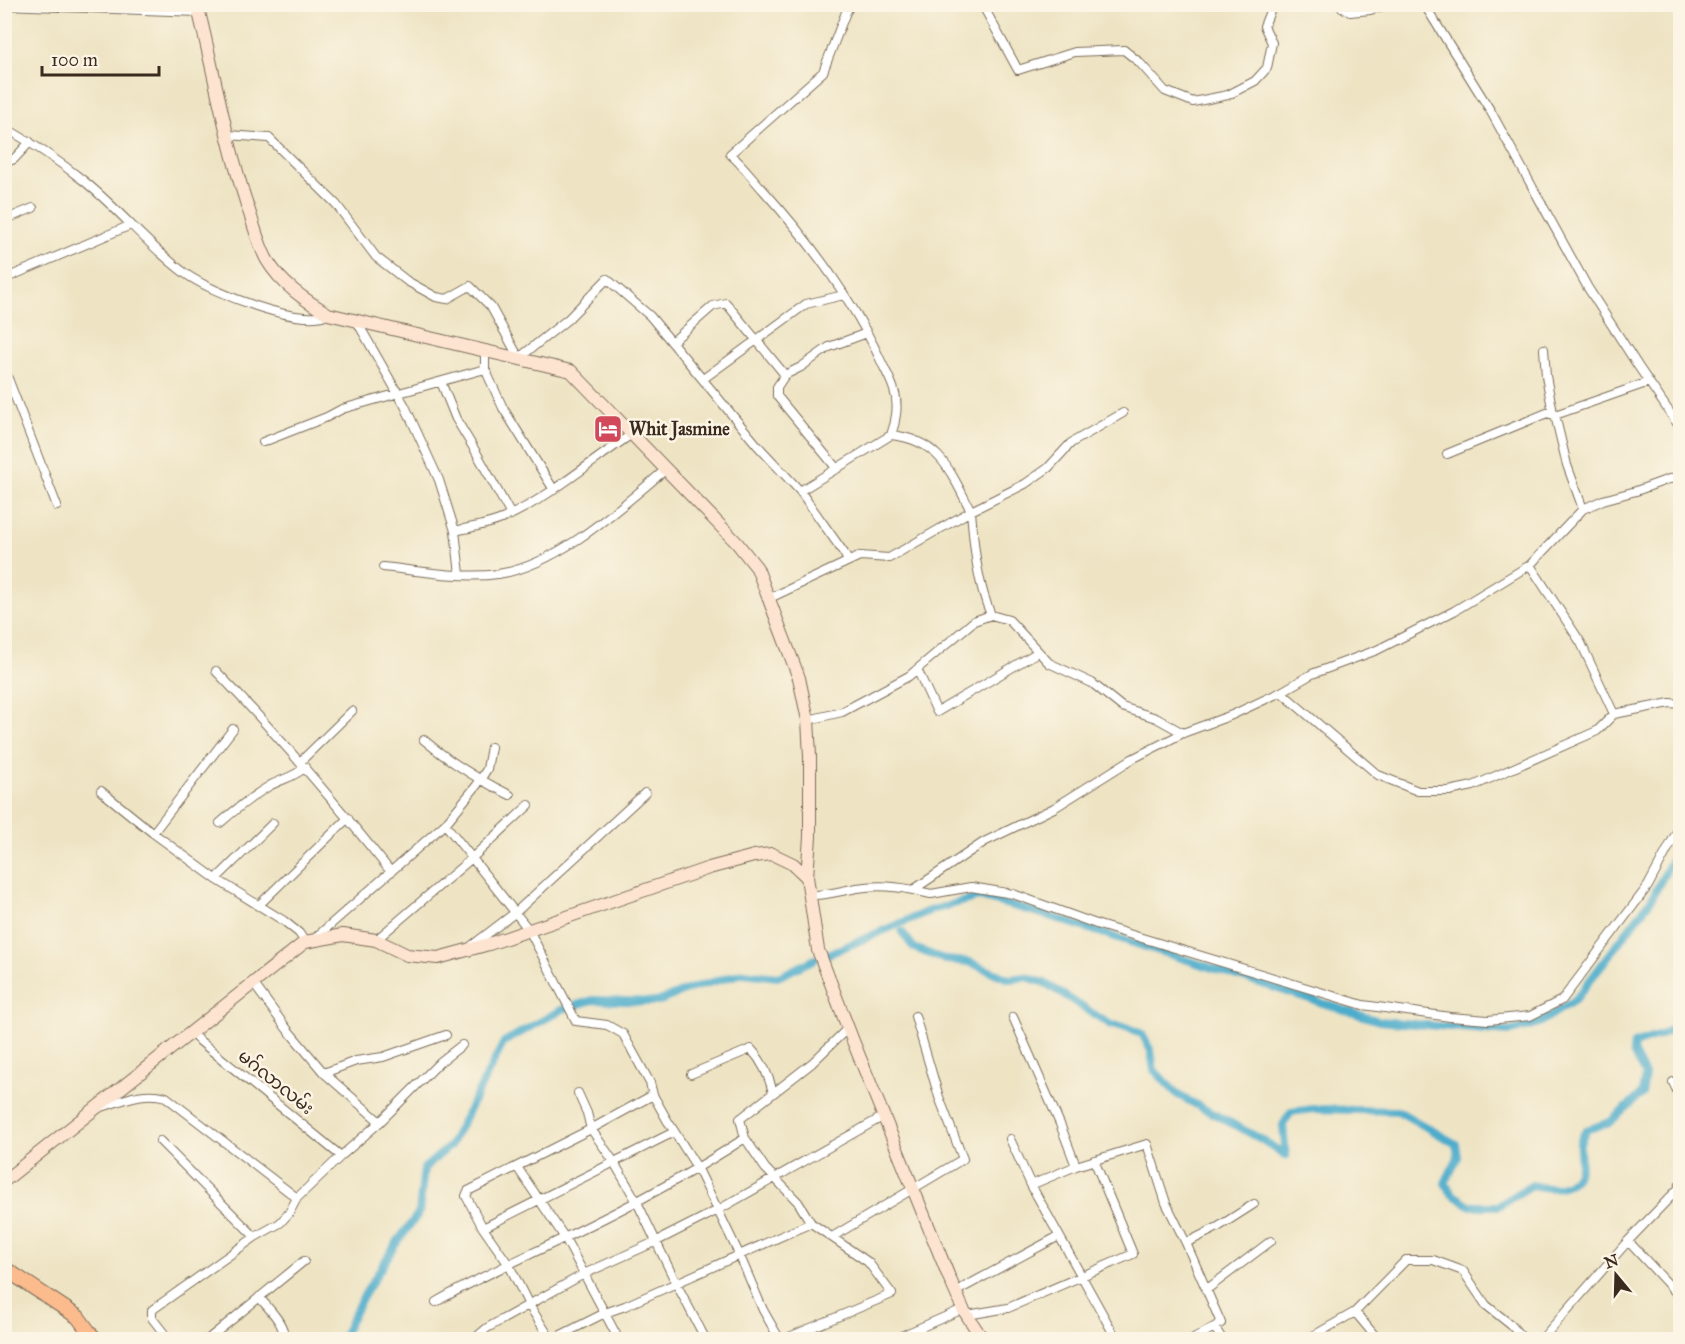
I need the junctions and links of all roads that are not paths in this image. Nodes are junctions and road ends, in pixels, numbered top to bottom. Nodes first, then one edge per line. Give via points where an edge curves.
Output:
1 (851, 4) edge
2 (982, 4) edge
3 (1273, 4) edge
4 (1337, 4) edge
5 (1389, 4) edge
6 (1424, 4) edge
7 (4, 5) edge
8 (198, 7) edge
9 (4, 127) edge
10 (228, 135) junction
11 (30, 142) junction
12 (4, 163) edge
13 (33, 208) dead end
14 (4, 220) edge
15 (131, 225) junction
16 (4, 279) edge
17 (844, 295) junction
18 (328, 314) junction
19 (356, 320) junction
20 (867, 333) junction
21 (757, 340) junction
22 (672, 342) junction
23 (1544, 349) dead end
24 (485, 350) junction
25 (519, 358) junction
26 (4, 368) edge
27 (484, 369) junction
28 (785, 375) junction
29 (703, 379) junction
30 (441, 382) junction
31 (1649, 382) junction
32 (397, 393) junction
33 (1123, 413) dead end
34 (1554, 414) junction
35 (1680, 432) edge
36 (632, 434) junction
37 (891, 435) junction
38 (263, 442) dead end
39 (1447, 454) dead end
40 (837, 469) junction
41 (665, 470) junction
42 (1680, 478) edge
43 (554, 490) junction
44 (800, 491) junction
45 (57, 506) dead end
46 (1583, 508) junction
47 (970, 511) junction
48 (511, 515) junction
49 (455, 531) junction
50 (848, 561) junction
51 (1530, 565) junction
52 (383, 567) dead end
53 (460, 574) junction
54 (770, 598) junction
55 (991, 615) junction
56 (1038, 652) junction
57 (917, 669) junction
58 (216, 671) dead end
59 (1281, 692) junction
60 (1680, 704) edge
61 (352, 711) dead end
62 (1614, 714) junction
63 (808, 720) junction
64 (233, 729) dead end
65 (1183, 733) junction
66 (424, 740) dead end
67 (491, 747) dead end
68 (303, 765) junction
69 (480, 780) junction
70 (100, 791) dead end
71 (645, 793) dead end
72 (510, 795) dead end
73 (529, 805) dead end
74 (348, 818) junction
75 (220, 823) dead end
76 (273, 823) dead end
77 (445, 824) junction
78 (1680, 826) edge
79 (153, 833) junction
80 (472, 858) junction
81 (391, 872) junction
82 (807, 876) junction
83 (216, 879) junction
84 (913, 890) junction
85 (810, 895) junction
86 (258, 906) junction
87 (516, 912) junction
88 (529, 930) junction
89 (376, 940) junction
90 (310, 941) junction
91 (464, 952) junction
92 (253, 983) junction
93 (915, 1016) dead end
94 (1012, 1017) dead end
95 (848, 1028) junction
96 (190, 1033) junction
97 (446, 1035) dead end
98 (462, 1045) dead end
99 (324, 1073) junction
100 (691, 1074) dead end
101 (1673, 1082) dead end
102 (578, 1093) dead end
103 (773, 1093) junction
104 (653, 1095) junction
105 (1680, 1096) edge
106 (90, 1111) junction
107 (884, 1116) junction
108 (380, 1122) junction
109 (591, 1129) junction
110 (674, 1132) junction
111 (746, 1138) junction
112 (1010, 1139) dead end
113 (160, 1141) dead end
114 (341, 1156) junction
115 (1094, 1160) junction
116 (614, 1164) junction
117 (1076, 1166) junction
118 (517, 1167) junction
119 (698, 1169) junction
120 (775, 1178) junction
121 (4, 1181) edge
122 (1680, 1184) edge
123 (1031, 1185) junction
124 (914, 1187) junction
125 (297, 1198) junction
126 (539, 1199) junction
127 (637, 1202) junction
128 (1254, 1204) dead end
129 (718, 1210) junction
130 (812, 1223) junction
131 (483, 1228) junction
132 (1059, 1236) junction
133 (255, 1237) junction
134 (832, 1237) junction
135 (565, 1238) junction
136 (1628, 1240) junction
137 (657, 1241) junction
138 (1271, 1241) dead end
139 (1186, 1243) junction
140 (740, 1254) junction
141 (304, 1261) dead end
142 (509, 1264) junction
143 (4, 1268) edge
144 (584, 1274) junction
145 (1083, 1275) junction
146 (676, 1283) junction
147 (1206, 1290) junction
148 (955, 1292) junction
149 (259, 1297) junction
150 (1680, 1297) edge
151 (436, 1302) dead end
152 (529, 1305) junction
153 (965, 1312) junction
154 (1355, 1312) junction
155 (605, 1313) junction
156 (1214, 1327) junction
157 (1375, 1336) dead end
158 (551, 1339) edge
159 (95, 1340) edge
160 (169, 1340) edge
161 (207, 1340) edge
162 (284, 1340) edge
163 (473, 1340) edge
164 (619, 1340) edge
165 (706, 1340) edge
166 (781, 1340) edge
167 (892, 1340) edge
168 (983, 1340) edge
169 (1118, 1340) edge
170 (1192, 1340) edge
171 (1223, 1340) edge
172 (1306, 1340) edge
173 (1524, 1340) edge
174 (1540, 1340) edge

1 - 17 street via 823,72 730,154 744,165 791,222
2 - 3 street via 1018,70 1075,52 1124,50 1165,91 1192,102 1228,95 1255,81 1267,68 1272,43 1264,26
4 - 5 street via 1350,12
6 - 31 street via 1490,110 1588,288
7 - 8 street
8 - 10 street
9 - 11 street
10 - 18 street via 267,261 305,300
10 - 25 street via 269,138 336,204 376,256 407,280 435,297 447,298 470,286 491,307
11 - 12 street via 14,159
11 - 15 street via 85,182
13 - 14 street
15 - 16 street
15 - 18 street via 187,275 221,291 275,313 312,318
17 - 20 street
17 - 21 street via 807,304
18 - 19 street
19 - 24 street
19 - 32 street
20 - 28 street via 829,347
20 - 37 street via 895,392 896,422
21 - 22 street via 726,303 713,306
21 - 28 street
21 - 29 street
22 - 25 street via 650,316 607,279 568,319
22 - 29 street
23 - 34 street
24 - 25 street
24 - 27 street
25 - 36 street via 571,371
26 - 45 street
27 - 30 street
27 - 43 street via 503,408
28 - 40 street via 777,387 777,396
29 - 44 street
30 - 32 street
30 - 48 street via 456,419
31 - 34 street
31 - 35 street
32 - 38 street via 342,409
32 - 49 street via 439,480
33 - 47 street via 1071,442 1048,468 1025,484
34 - 39 street via 1547,413
34 - 46 street
36 - 41 street
36 - 43 street
37 - 40 street
37 - 47 street via 920,441 934,451
40 - 44 street
41 - 53 street via 571,545 534,564 499,574
41 - 54 street via 737,543 757,568
42 - 46 street
43 - 48 street
44 - 50 street
46 - 51 street
47 - 50 street via 889,558 860,556
47 - 55 street via 975,555
48 - 49 street
49 - 53 street
50 - 54 street
51 - 59 street via 1454,611 1377,650 1312,674
51 - 62 street via 1581,643
52 - 53 street
54 - 63 street via 800,678
55 - 56 street via 1008,620
55 - 57 street via 974,621
56 - 57 street via 937,712
56 - 65 street via 1049,663 1092,683 1122,706
57 - 63 street via 842,712
58 - 68 street
59 - 62 street via 1378,775 1419,791 1473,786 1597,731
59 - 65 street
60 - 62 street
61 - 68 street
63 - 82 street
64 - 79 street
65 - 84 street via 1132,759 1054,808 984,842
66 - 69 street
67 - 69 street via 487,769
68 - 74 street
68 - 75 street via 301,772 253,796
69 - 72 street
69 - 77 street
70 - 79 street
71 - 87 street
73 - 80 street
74 - 81 street
74 - 86 street
76 - 83 street
77 - 80 street
77 - 81 street
78 - 84 street via 1648,886 1562,1000 1530,1016 1488,1020 1363,1005 1099,925 1013,894 971,887 931,894
79 - 83 street
80 - 87 street
80 - 89 street
81 - 90 street
82 - 85 street
82 - 88 street via 772,854 754,856
83 - 86 street
84 - 85 street via 889,886
85 - 95 street via 818,950
86 - 90 street
87 - 88 street
87 - 91 street
88 - 91 street
88 - 104 street via 576,1021 607,1025 623,1034
89 - 90 street via 343,935
89 - 91 street via 406,955 438,958
90 - 92 street
92 - 96 street
92 - 99 street
93 - 124 street via 939,1097 963,1159
94 - 117 street
95 - 103 street
95 - 107 street
96 - 106 street
96 - 114 street, မဂ်လာလမ်း
97 - 99 street
98 - 108 street
99 - 108 street
100 - 103 street via 751,1049 761,1060
101 - 105 street
102 - 109 street
103 - 111 street via 740,1119
104 - 109 street
104 - 110 street
106 - 121 street via 63,1137
106 - 125 street via 144,1093 166,1097
107 - 120 street
107 - 124 street
108 - 114 street
109 - 116 street
109 - 118 street
110 - 116 street
110 - 119 street
111 - 119 street
111 - 120 street
112 - 123 street
113 - 133 street
114 - 125 street
115 - 117 street
115 - 139 street via 1147,1144 1166,1203
115 - 145 street via 1133,1254
116 - 126 street
116 - 127 street
117 - 123 street
118 - 126 street
118 - 131 street via 468,1191 466,1196
119 - 127 street
119 - 129 street
120 - 129 street
120 - 130 street
122 - 136 street
123 - 132 street
124 - 134 street
124 - 148 street
125 - 133 street via 280,1223
126 - 131 street
126 - 135 street
127 - 135 street
127 - 137 street
128 - 139 street
129 - 137 street
129 - 140 street
130 - 134 street
130 - 140 street
131 - 142 street
132 - 145 street
132 - 148 street
133 - 160 street via 152,1310 152,1318
134 - 166 street via 868,1262 892,1294
135 - 142 street
135 - 144 street
136 - 150 street
136 - 174 street
137 - 144 street
137 - 146 street
138 - 147 street
139 - 147 street
140 - 146 street
140 - 166 street via 763,1310
141 - 149 street
142 - 151 street
142 - 152 street
143 - 159 main road via 78,1317
144 - 152 street
144 - 155 street
145 - 153 street via 1008,1308
145 - 169 street
146 - 155 street
146 - 165 street
147 - 156 street via 1221,1323
148 - 153 street
149 - 161 street
149 - 162 street via 281,1325
152 - 158 street
152 - 163 street
153 - 167 street
153 - 168 street
154 - 157 street
154 - 172 street
154 - 173 street via 1406,1260 1433,1260 1464,1271 1486,1305
155 - 158 street
155 - 164 street
156 - 170 street
156 - 171 street

